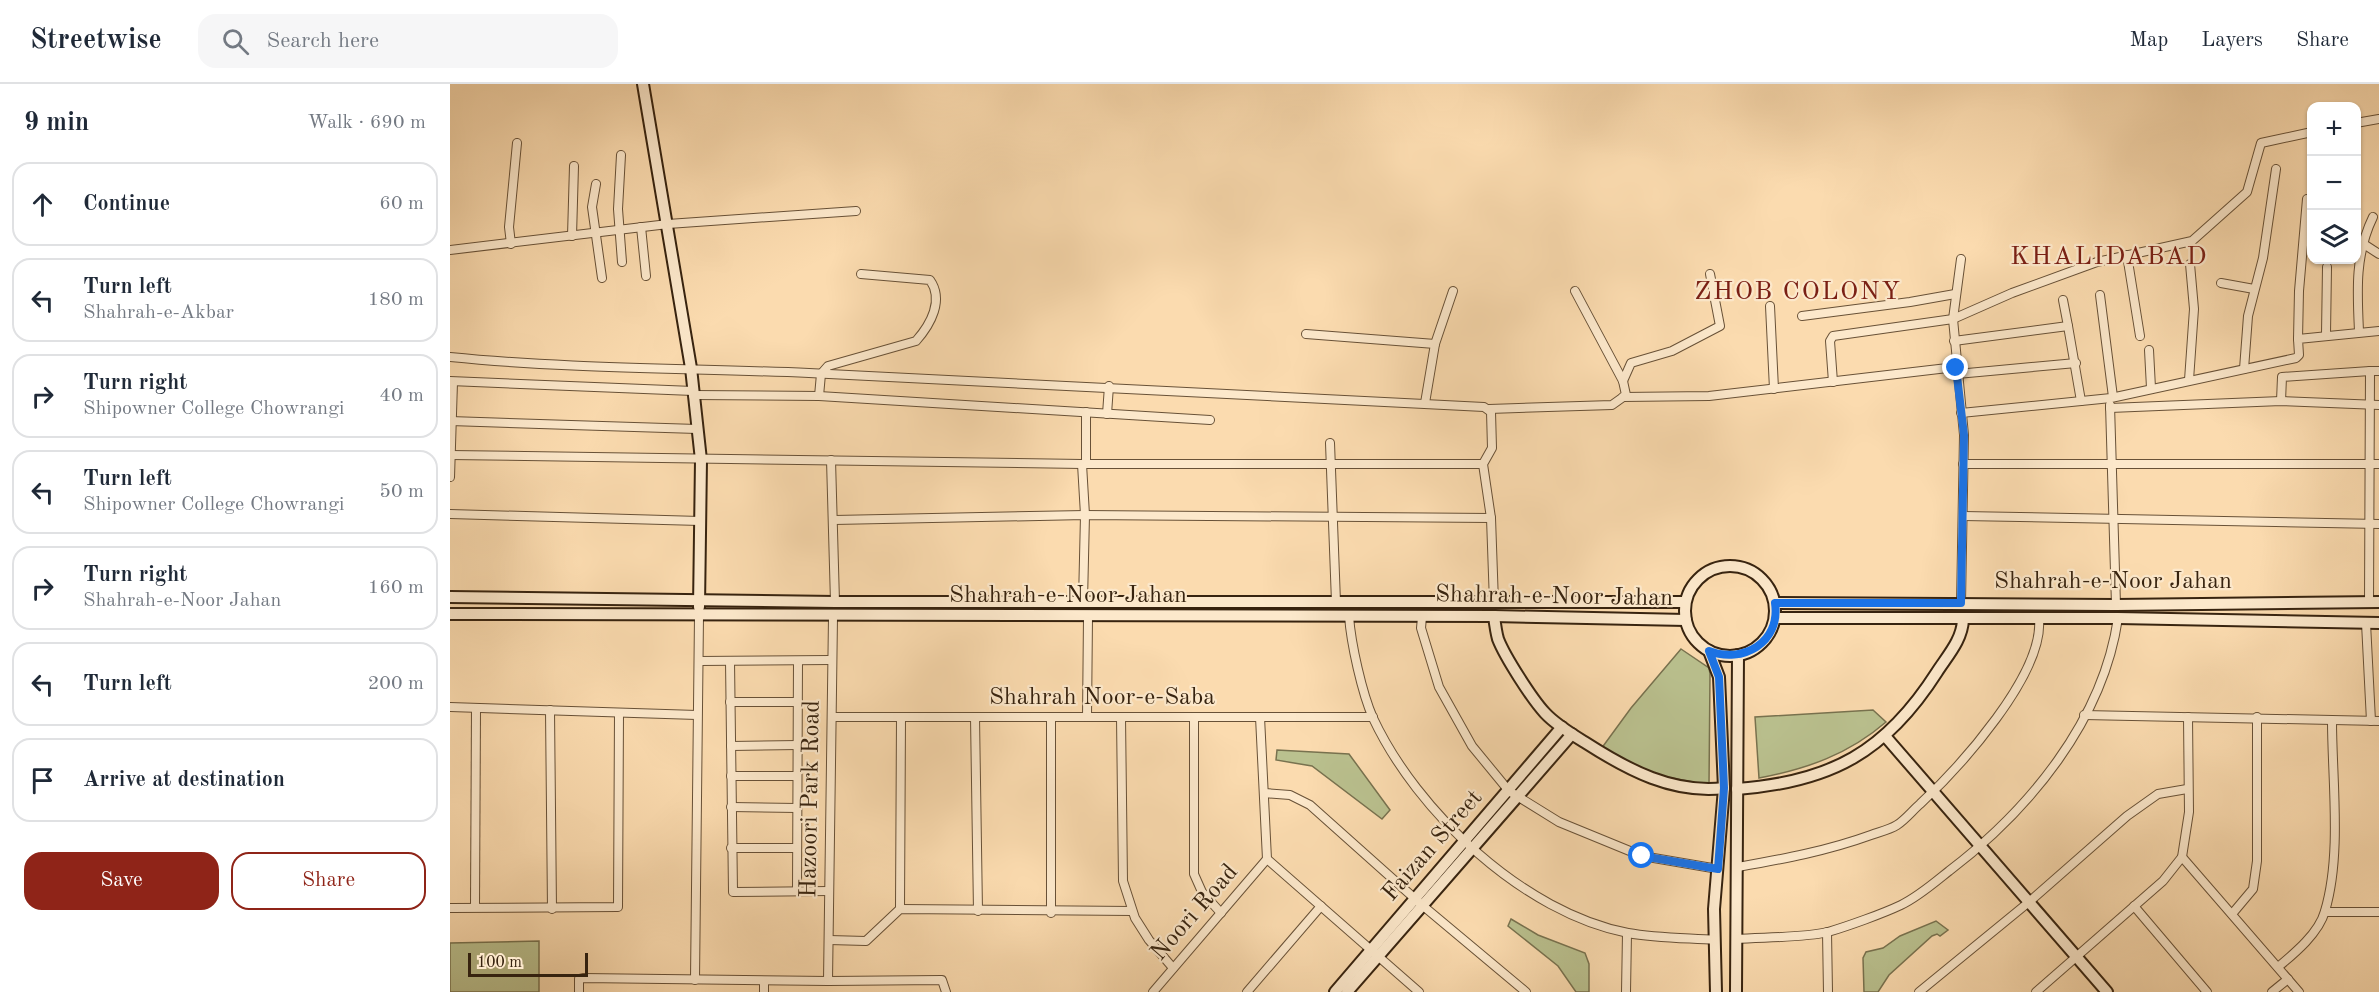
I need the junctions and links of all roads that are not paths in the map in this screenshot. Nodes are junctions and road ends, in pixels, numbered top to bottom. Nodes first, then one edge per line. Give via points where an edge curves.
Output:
1 (644, 84) edge
2 (2379, 119) edge
3 (2361, 122) edge
4 (2307, 133) edge
5 (517, 143) dead end
6 (621, 155) dead end
7 (574, 166) dead end
8 (2276, 169) dead end
9 (596, 183) dead end
10 (856, 211) dead end
11 (2373, 217) dead end
12 (668, 224) junction
13 (641, 227) junction
14 (2307, 229) edge
15 (620, 230) junction
16 (595, 233) junction
17 (572, 236) junction
18 (2361, 238) edge
19 (2361, 242) edge
20 (511, 244) junction
21 (450, 250) edge
22 (2379, 254) edge
23 (2127, 255) junction
24 (1961, 259) dead end
25 (622, 262) dead end
26 (2190, 264) dead end
27 (2357, 264) edge
28 (2327, 267) dead end
29 (861, 274) dead end
30 (1710, 274) dead end
31 (646, 276) dead end
32 (602, 278) dead end
33 (2221, 283) dead end
34 (2254, 288) junction
35 (1453, 291) dead end
36 (1575, 291) dead end
37 (1955, 294) junction
38 (2100, 295) dead end
39 (2063, 300) dead end
40 (1770, 306) dead end
41 (1802, 316) dead end
42 (1953, 319) junction
43 (2068, 326) junction
44 (2359, 331) junction
45 (2379, 331) edge
46 (1306, 334) dead end
47 (2326, 334) junction
48 (2140, 336) dead end
49 (2298, 339) junction
50 (1954, 341) junction
51 (1435, 344) junction
52 (2149, 350) dead end
53 (450, 357) edge
54 (2281, 361) junction
55 (2076, 363) junction
56 (691, 368) junction
57 (2244, 369) junction
58 (1956, 371) junction
59 (2375, 371) edge
60 (821, 374) junction
61 (2282, 377) junction
62 (2189, 380) junction
63 (451, 381) edge
64 (1623, 381) junction
65 (1833, 382) junction
66 (1109, 386) junction
67 (2151, 388) junction
68 (1774, 389) junction
69 (693, 393) junction
70 (819, 396) junction
71 (1623, 397) junction
72 (2112, 398) junction
73 (2081, 401) junction
74 (2282, 401) junction
75 (1425, 403) junction
76 (2370, 405) junction
77 (2379, 405) edge
78 (2109, 408) junction
79 (1489, 409) junction
80 (1086, 412) junction
81 (1961, 413) junction
82 (1107, 414) junction
83 (1210, 420) dead end
84 (451, 421) edge
85 (697, 429) junction
86 (1330, 443) dead end
87 (451, 455) edge
88 (831, 459) junction
89 (701, 460) junction
90 (2112, 463) junction
91 (1084, 464) junction
92 (1331, 464) junction
93 (1483, 464) junction
94 (1963, 464) junction
95 (2375, 464) edge
96 (450, 477) edge
97 (450, 514) edge
98 (1085, 515) junction
99 (1334, 515) junction
100 (1962, 516) junction
101 (1491, 518) junction
102 (2114, 519) junction
103 (700, 520) junction
104 (834, 520) junction
105 (2369, 524) junction
106 (2379, 524) edge
107 (450, 597) edge
108 (699, 601) junction
109 (949, 601) junction
110 (1083, 601) junction
111 (835, 602) junction
112 (1306, 602) junction
113 (1336, 602) junction
114 (1685, 602) junction
115 (2374, 602) edge
116 (1494, 603) junction
117 (1775, 603) junction
118 (1961, 603) junction
119 (2116, 605) junction
120 (450, 614) edge
121 (699, 616) junction
122 (833, 616) junction
123 (1349, 616) junction
124 (1422, 616) junction
125 (1494, 616) junction
126 (949, 617) junction
127 (1088, 617) junction
128 (1307, 618) junction
129 (1776, 618) junction
130 (2118, 618) junction
131 (2039, 619) junction
132 (1686, 620) junction
133 (1963, 620) junction
134 (2366, 623) junction
135 (2379, 623) edge
136 (1709, 651) junction
137 (1738, 655) junction
138 (831, 660) junction
139 (699, 661) junction
140 (730, 661) junction
141 (798, 661) junction
142 (730, 702) junction
143 (798, 702) junction
144 (450, 707) edge
145 (476, 708) junction
146 (550, 710) junction
147 (619, 713) junction
148 (697, 715) junction
149 (2084, 715) junction
150 (832, 717) junction
151 (975, 717) junction
152 (1051, 717) junction
153 (1087, 717) junction
154 (1121, 717) junction
155 (1194, 717) junction
156 (1260, 717) junction
157 (1373, 717) junction
158 (2188, 717) junction
159 (2257, 717) junction
160 (901, 718) junction
161 (2332, 721) junction
162 (2375, 721) edge
163 (1562, 727) junction
164 (1572, 734) junction
165 (1885, 736) junction
166 (730, 746) junction
167 (798, 746) junction
168 (731, 776) junction
169 (797, 776) junction
170 (1724, 788) junction
171 (1737, 789) junction
172 (2187, 789) junction
173 (1933, 792) junction
174 (1264, 793) junction
175 (1513, 793) junction
176 (731, 807) junction
177 (797, 808) junction
178 (1469, 846) junction
179 (1981, 847) junction
180 (731, 848) junction
181 (797, 848) junction
182 (2182, 857) junction
183 (1266, 859) junction
184 (1738, 867) junction
185 (1718, 869) junction
186 (797, 890) junction
187 (829, 891) junction
188 (1419, 902) junction
189 (2029, 902) junction
190 (1321, 906) junction
191 (2134, 906) junction
192 (475, 907) junction
193 (450, 908) edge
194 (552, 909) junction
195 (900, 909) junction
196 (978, 911) junction
197 (1132, 911) junction
198 (1051, 912) junction
199 (2325, 912) junction
200 (2379, 912) edge
201 (1221, 913) junction
202 (2232, 914) junction
203 (1827, 932) junction
204 (1627, 933) junction
205 (1736, 939) junction
206 (829, 940) junction
207 (1714, 940) junction
208 (1374, 953) junction
209 (2076, 957) junction
210 (2278, 967) junction
211 (1173, 969) junction
212 (2288, 979) junction
213 (695, 980) junction
214 (764, 981) junction
215 (828, 981) junction
216 (579, 992) edge
217 (764, 992) edge
218 (946, 992) edge
219 (1153, 992) edge
220 (1247, 992) edge
221 (1335, 992) edge
222 (1347, 992) edge
223 (1419, 992) edge
224 (1526, 992) edge
225 (1626, 992) edge
226 (1716, 992) edge
227 (1736, 992) edge
228 (1828, 992) edge
229 (1919, 992) edge
230 (2036, 992) edge
231 (2107, 992) edge
232 (2207, 992) edge
233 (2272, 992) edge
234 (2299, 992) edge

1 - 12 main road
2 - 3 street
4 - 23 street via 2261,143 2247,192 2197,238
5 - 20 street via 509,227
6 - 15 street
7 - 17 street
8 - 34 street via 2263,258
9 - 16 street via 592,207
10 - 12 street
11 - 18 street
12 - 13 street
12 - 56 main road
13 - 15 street
13 - 31 street
14 - 49 street
15 - 16 street
15 - 25 street
16 - 17 street
16 - 32 street
17 - 20 street
19 - 22 street
20 - 21 street
23 - 42 street via 2012,293
23 - 48 street
24 - 37 street
26 - 62 street via 2194,309
27 - 44 street
28 - 47 street
29 - 60 street via 930,280 937,295 931,320 916,341 833,364
30 - 64 street via 1720,327 1672,351 1631,363
33 - 34 street
34 - 57 street
35 - 51 street
36 - 64 street
37 - 41 street
37 - 42 street
38 - 72 street
39 - 43 street
40 - 68 street
42 - 50 street
42 - 65 street via 1833,336
43 - 50 street
43 - 55 street
44 - 45 street
44 - 47 street
46 - 51 street
47 - 49 street
49 - 54 street via 2298,357
50 - 58 street
51 - 75 street
52 - 67 street
53 - 56 street via 525,364
54 - 57 street
54 - 61 street
55 - 58 street
55 - 73 street
56 - 60 street
56 - 69 main road
57 - 62 street
58 - 65 street
58 - 81 street
59 - 61 street
59 - 76 street
60 - 66 street
60 - 70 street
61 - 74 street
62 - 67 street
63 - 69 street
63 - 84 street
64 - 71 street via 1627,391
65 - 68 street
66 - 75 street
66 - 82 street
67 - 72 street
68 - 71 street via 1709,396
69 - 70 street
69 - 85 main road
70 - 80 street
71 - 79 street via 1612,405
72 - 73 street
72 - 78 street
73 - 81 street
74 - 76 street
74 - 78 street
75 - 79 street
76 - 77 street
76 - 95 street
78 - 90 street
79 - 93 street via 1492,448
80 - 82 street
80 - 91 street
81 - 94 street
82 - 83 street
84 - 85 street
84 - 87 street
85 - 89 main road
86 - 92 street
87 - 89 street
87 - 96 street
88 - 89 street
88 - 91 street
88 - 104 street
89 - 103 main road
90 - 94 street
90 - 95 street
90 - 102 street
91 - 92 street
91 - 98 street
92 - 93 street
92 - 99 street
93 - 101 street
94 - 100 street
95 - 105 street
97 - 103 street
98 - 99 street
98 - 104 street
98 - 110 street
99 - 101 street
99 - 113 street
100 - 102 street
100 - 118 street
101 - 116 street
102 - 105 street
102 - 119 street
103 - 108 main road
104 - 111 street
105 - 106 street
105 - 115 street
107 - 108 main road, Shahrah-e-Noor Jahan
108 - 111 main road, Shahrah-e-Noor Jahan
108 - 121 main road
109 - 110 main road, Shahrah-e-Noor Jahan
109 - 111 main road, Shahrah-e-Noor Jahan
109 - 126 main road
110 - 112 main road, Shahrah-e-Noor Jahan
112 - 113 main road, Shahrah-e-Noor Jahan
112 - 128 main road
113 - 116 main road, Shahrah-e-Noor Jahan
114 - 116 main road, Shahrah-e-Noor Jahan
114 - 117 main road via 1691,587 1704,574 1732,565 1765,581
114 - 132 main road
115 - 119 main road, Shahrah-e-Noor Jahan
117 - 118 main road, Shahrah-e-Noor Jahan
117 - 129 main road
118 - 119 main road, Shahrah-e-Noor Jahan
120 - 121 main road, Shahrah-e-Noor Jahan
121 - 122 main road, Shahrah-e-Noor Jahan
121 - 139 street
122 - 126 main road, Shahrah-e-Noor Jahan
122 - 138 street, Hazoori Park Road
123 - 124 main road, Shahrah-e-Noor Jahan
123 - 128 main road, Shahrah-e-Noor Jahan
123 - 157 street
124 - 125 main road, Shahrah-e-Noor Jahan
124 - 175 street via 1421,628 1439,687 1472,746
125 - 132 main road, Shahrah-e-Noor Jahan
125 - 163 main road via 1498,639 1512,663 1546,714
126 - 127 main road, Shahrah-e-Noor Jahan
127 - 128 main road, Shahrah-e-Noor Jahan
127 - 153 street
129 - 133 main road, Shahrah-e-Noor Jahan
129 - 137 main road via 1761,645
130 - 131 main road, Shahrah-e-Noor Jahan
130 - 134 main road, Shahrah-e-Noor Jahan
130 - 149 street via 2108,657
131 - 133 main road, Shahrah-e-Noor Jahan
131 - 173 street via 2040,631 2014,692 1971,751
132 - 136 main road via 1697,641
133 - 165 main road via 1962,634 1920,699
134 - 135 main road, Shahrah-e-Noor Jahan
134 - 162 street
136 - 137 main road
136 - 170 main road via 1719,677
137 - 171 main road
138 - 141 street
138 - 150 street, Hazoori Park Road
139 - 140 street
139 - 148 street
140 - 141 street
140 - 142 street
141 - 143 street
142 - 143 street
142 - 166 street
143 - 167 street
144 - 145 street
145 - 146 street
145 - 192 street
146 - 147 street
146 - 194 street
147 - 148 street
147 - 194 street via 620,902 612,909
148 - 213 street
149 - 158 street
149 - 179 street via 2028,800
150 - 160 street, Shahrah Noor-e-Saba
150 - 187 street, Hazoori Park Road
151 - 152 street, Shahrah Noor-e-Saba
151 - 160 street, Shahrah Noor-e-Saba
151 - 196 street
152 - 153 street, Shahrah Noor-e-Saba
152 - 198 street
153 - 154 street, Shahrah Noor-e-Saba
154 - 155 street, Shahrah Noor-e-Saba
154 - 197 street via 1123,881
155 - 156 street, Shahrah Noor-e-Saba
155 - 201 street via 1194,874 1202,892
156 - 157 street, Shahrah Noor-e-Saba
156 - 174 street
157 - 178 street via 1405,773
158 - 159 street
158 - 172 street
159 - 161 street
159 - 202 street via 2257,861 2253,889
160 - 195 street
161 - 162 street
161 - 199 street via 2334,852
163 - 164 main road
163 - 175 main road, Faizan Street
164 - 170 main road via 1622,766 1665,783
164 - 175 main road, Faizan Street
165 - 171 main road via 1845,764 1810,777
165 - 173 main road
166 - 167 street
166 - 168 street
167 - 169 street
168 - 169 street
168 - 176 street
169 - 177 street
170 - 185 main road
171 - 184 main road
172 - 182 street via 2189,812
172 - 189 street via 2158,794 2127,816
173 - 179 main road
173 - 184 street via 1897,825 1834,849
174 - 183 street
174 - 188 street via 1290,795 1310,805
175 - 178 main road, Faizan Street
175 - 185 street via 1559,822 1642,856
176 - 177 street
176 - 180 street
177 - 181 street
178 - 188 main road, Faizan Street
178 - 204 street via 1524,887 1576,915
179 - 189 main road
179 - 203 street via 1901,905
180 - 181 street
180 - 186 street via 734,892
181 - 186 street
182 - 191 street via 2163,881
182 - 202 street
183 - 190 street
183 - 201 street, Noori Road
184 - 205 main road
185 - 207 main road
186 - 187 street
187 - 206 street, Hazoori Park Road
188 - 208 main road, Faizan Street
188 - 224 street
189 - 209 main road
189 - 229 street
190 - 208 street
190 - 220 street
191 - 209 street
191 - 232 street
192 - 193 street
192 - 194 street
195 - 196 street
195 - 206 street via 866,941
196 - 198 street
197 - 198 street
197 - 211 street
199 - 200 street
199 - 210 street via 2312,934
201 - 211 street, Noori Road
202 - 210 street
203 - 205 street
203 - 228 street
204 - 207 street
204 - 225 street
205 - 227 main road
206 - 215 street, Hazoori Park Road
207 - 226 main road
208 - 221 main road, Faizan Street
208 - 222 main road, Faizan Street
208 - 223 street
209 - 230 street
209 - 231 main road
210 - 212 street
211 - 219 street, Noori Road
212 - 233 street
212 - 234 street
213 - 214 street
213 - 216 street via 583,978 579,979
214 - 215 street
214 - 217 street
215 - 218 street via 942,980

